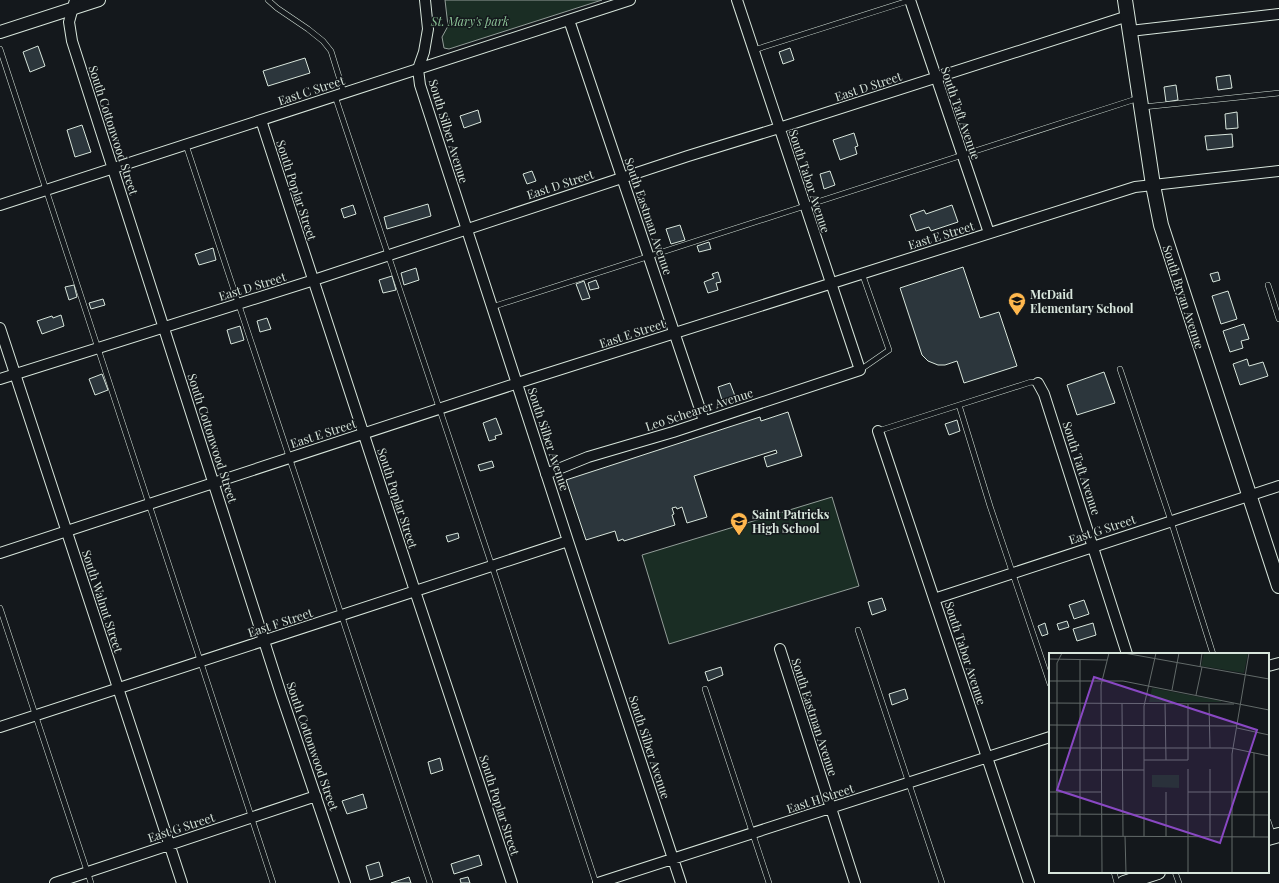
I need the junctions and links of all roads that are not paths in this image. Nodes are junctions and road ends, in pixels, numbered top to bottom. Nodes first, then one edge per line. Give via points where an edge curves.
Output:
1 (99, 0) edge
2 (268, 0) edge
3 (425, 0) edge
4 (630, 0) edge
5 (737, 0) edge
6 (910, 0) edge
7 (1125, 0) edge
8 (74, 4) edge
9 (1279, 14) edge
10 (1128, 16) junction
11 (569, 20) junction
12 (1130, 31) junction
13 (0, 32) edge
14 (0, 49) edge
15 (754, 50) junction
16 (418, 69) junction
17 (936, 78) junction
18 (1279, 93) edge
19 (340, 94) junction
20 (1141, 103) junction
21 (261, 120) junction
22 (779, 128) junction
23 (186, 145) junction
24 (962, 155) junction
25 (113, 168) junction
26 (1279, 171) edge
27 (622, 178) junction
28 (1152, 185) junction
29 (46, 190) junction
30 (0, 205) edge
31 (805, 206) junction
32 (467, 229) junction
33 (988, 233) junction
34 (389, 256) junction
35 (648, 256) junction
36 (862, 273) junction
37 (314, 280) junction
38 (830, 283) junction
39 (1268, 285) dead end
40 (239, 304) junction
41 (492, 307) junction
42 (1279, 319) edge
43 (164, 327) junction
44 (0, 328) edge
45 (674, 333) junction
46 (98, 348) junction
47 (1120, 369) dead end
48 (860, 370) junction
49 (15, 374) junction
50 (0, 379) edge
51 (517, 383) junction
52 (1038, 383) joint
53 (959, 405) junction
54 (440, 408) junction
55 (704, 421) junction
56 (878, 431) joint
57 (364, 434) junction
58 (290, 458) junction
59 (546, 474) junction
60 (214, 482) junction
61 (1279, 486) edge
62 (1249, 495) junction
63 (149, 504) junction
64 (1171, 521) junction
65 (66, 531) junction
66 (568, 541) junction
67 (1093, 546) junction
68 (0, 553) edge
69 (492, 566) junction
70 (1013, 572) junction
71 (1279, 586) edge
72 (415, 591) junction
73 (934, 598) junction
74 (0, 608) edge
75 (342, 615) junction
76 (858, 630) dead end
77 (264, 640) junction
78 (780, 650) dead end
79 (1127, 653) edge
80 (1213, 653) edge
81 (200, 661) junction
82 (1279, 663) edge
83 (1269, 666) edge
84 (1049, 681) edge
85 (118, 688) junction
86 (705, 688) dead end
87 (36, 715) junction
88 (0, 727) edge
89 (1049, 737) edge
90 (987, 757) junction
91 (909, 782) junction
92 (316, 796) junction
93 (831, 808) junction
94 (252, 817) junction
95 (1269, 824) edge
96 (753, 833) junction
97 (1273, 836) edge
98 (170, 844) junction
99 (673, 859) junction
100 (87, 872) junction
101 (1114, 873) edge
102 (1155, 873) edge
103 (1175, 873) edge
104 (55, 883) edge
105 (91, 883) edge
106 (182, 883) edge
107 (273, 883) edge
108 (345, 883) edge
109 (430, 883) edge
110 (512, 883) edge
111 (597, 883) edge
112 (681, 883) edge
113 (769, 883) edge
114 (855, 883) edge
115 (942, 883) edge
116 (1029, 883) edge
117 (1117, 883) edge
118 (1124, 883) edge
119 (1179, 883) edge

1 - 8 street
2 - 19 lane via 323,41 331,51
3 - 16 street, South Silber Avenue via 428,29
4 - 11 street, East C Street
5 - 15 street, South Tabor Avenue
6 - 15 lane
6 - 17 street, South Taft Avenue
7 - 10 main road, South Bryan Avenue
8 - 13 street
8 - 25 street, South Cottonwood Street via 69,22 72,41
9 - 12 street
10 - 12 main road, South Bryan Avenue
10 - 17 street, East D Street
11 - 16 street, East C Street
11 - 27 street, South Eastman Avenue
12 - 20 main road, South Bryan Avenue
14 - 29 lane
15 - 22 street, South Tabor Avenue
16 - 19 street, East C Street
16 - 32 street, South Silber Avenue via 420,85
17 - 22 street, East D Street
17 - 24 street, South Taft Avenue
18 - 20 lane
19 - 21 street, East C Street
19 - 34 lane
20 - 24 lane
20 - 28 main road, South Bryan Avenue
21 - 23 street, East C Street
21 - 37 street, South Poplar Street
22 - 27 street, East D Street
22 - 31 street, South Tabor Avenue
23 - 25 street, East C Street
23 - 40 lane
24 - 31 lane
24 - 33 street, South Taft Avenue
25 - 29 street, East C Street
25 - 43 street, South Cottonwood Street
26 - 28 street, East E Street
27 - 32 street, East D Street
27 - 35 street, South Eastman Avenue
28 - 33 street, East E Street via 1135,187
28 - 62 main road, South Bryan Avenue via 1161,225
29 - 30 street, East C Street
29 - 46 lane
31 - 35 lane
31 - 38 street, South Tabor Avenue
32 - 34 street, East D Street
32 - 41 street, South Silber Avenue
33 - 36 street, East E Street
34 - 37 street, East D Street
34 - 54 lane
35 - 41 lane
35 - 45 street, South Eastman Avenue
36 - 38 street, East E Street
36 - 48 lane via 889,350
37 - 40 street, East D Street
37 - 57 street, South Poplar Street
38 - 45 street, East E Street
38 - 48 street, South Tabor Avenue
39 - 42 lane
40 - 43 street, East D Street
40 - 58 lane
41 - 51 street, South Silber Avenue
43 - 46 street, East D Street
43 - 60 street, South Cottonwood Street
44 - 49 street, South Walnut Street
45 - 51 street, East E Street
45 - 55 street, South Eastman Avenue
46 - 49 street, East D Street
46 - 63 lane
47 - 64 lane
48 - 55 street, Leo Schearer Avenue
49 - 50 street, East D Street
49 - 65 street, South Walnut Street
51 - 54 street, East E Street
51 - 59 street, South Silber Avenue
52 - 53 lane via 1031,382
52 - 67 street, South Taft Avenue via 1044,394
53 - 56 lane
53 - 70 lane
54 - 57 street, East E Street
54 - 69 lane
55 - 59 street, Leo Schearer Avenue via 588,457
56 - 73 street, South Tabor Avenue
57 - 58 street, East E Street
57 - 72 street, South Poplar Street
58 - 60 street, East E Street
58 - 75 lane
59 - 66 street, South Silber Avenue
60 - 63 street, East E Street
60 - 77 street, South Cottonwood Street
61 - 62 street, East G Street
62 - 64 street, East G Street
62 - 71 main road, South Bryan Avenue
63 - 65 street, East E Street
63 - 81 lane
64 - 67 street, East G Street
64 - 80 lane
65 - 68 street, East E Street
65 - 85 street, South Walnut Street
66 - 69 street, East F Street
66 - 99 street, South Silber Avenue
67 - 70 street, East G Street
67 - 79 street, South Taft Avenue
69 - 72 street, East F Street
69 - 111 lane
70 - 73 street, East G Street
70 - 84 lane
72 - 75 street, East F Street
72 - 110 street, South Poplar Street
73 - 90 street, South Tabor Avenue
74 - 87 lane
75 - 77 street, East F Street
75 - 109 lane
76 - 91 lane
77 - 81 street, East F Street
77 - 92 street, South Cottonwood Street
78 - 93 street, South Eastman Avenue
81 - 85 street, East F Street
81 - 94 lane
82 - 83 street
85 - 87 street, East F Street
85 - 98 street, South Walnut Street
86 - 96 lane
87 - 88 street, East F Street
87 - 100 lane
89 - 90 street, East H Street
90 - 91 street, East H Street
90 - 116 street, South Tabor Avenue
91 - 93 street, East H Street
91 - 115 lane
92 - 94 street, East G Street
92 - 108 street, South Cottonwood Street
93 - 96 street, East H Street
93 - 114 street, South Eastman Avenue
94 - 98 street, East G Street
94 - 107 lane
95 - 97 lane
96 - 99 street, East H Street
96 - 113 lane
98 - 100 street, East G Street
98 - 106 street, South Walnut Street
99 - 111 street, East H Street
99 - 112 street, South Silber Avenue
100 - 104 street, East G Street
100 - 105 lane
101 - 117 lane
102 - 118 main road
103 - 119 lane

